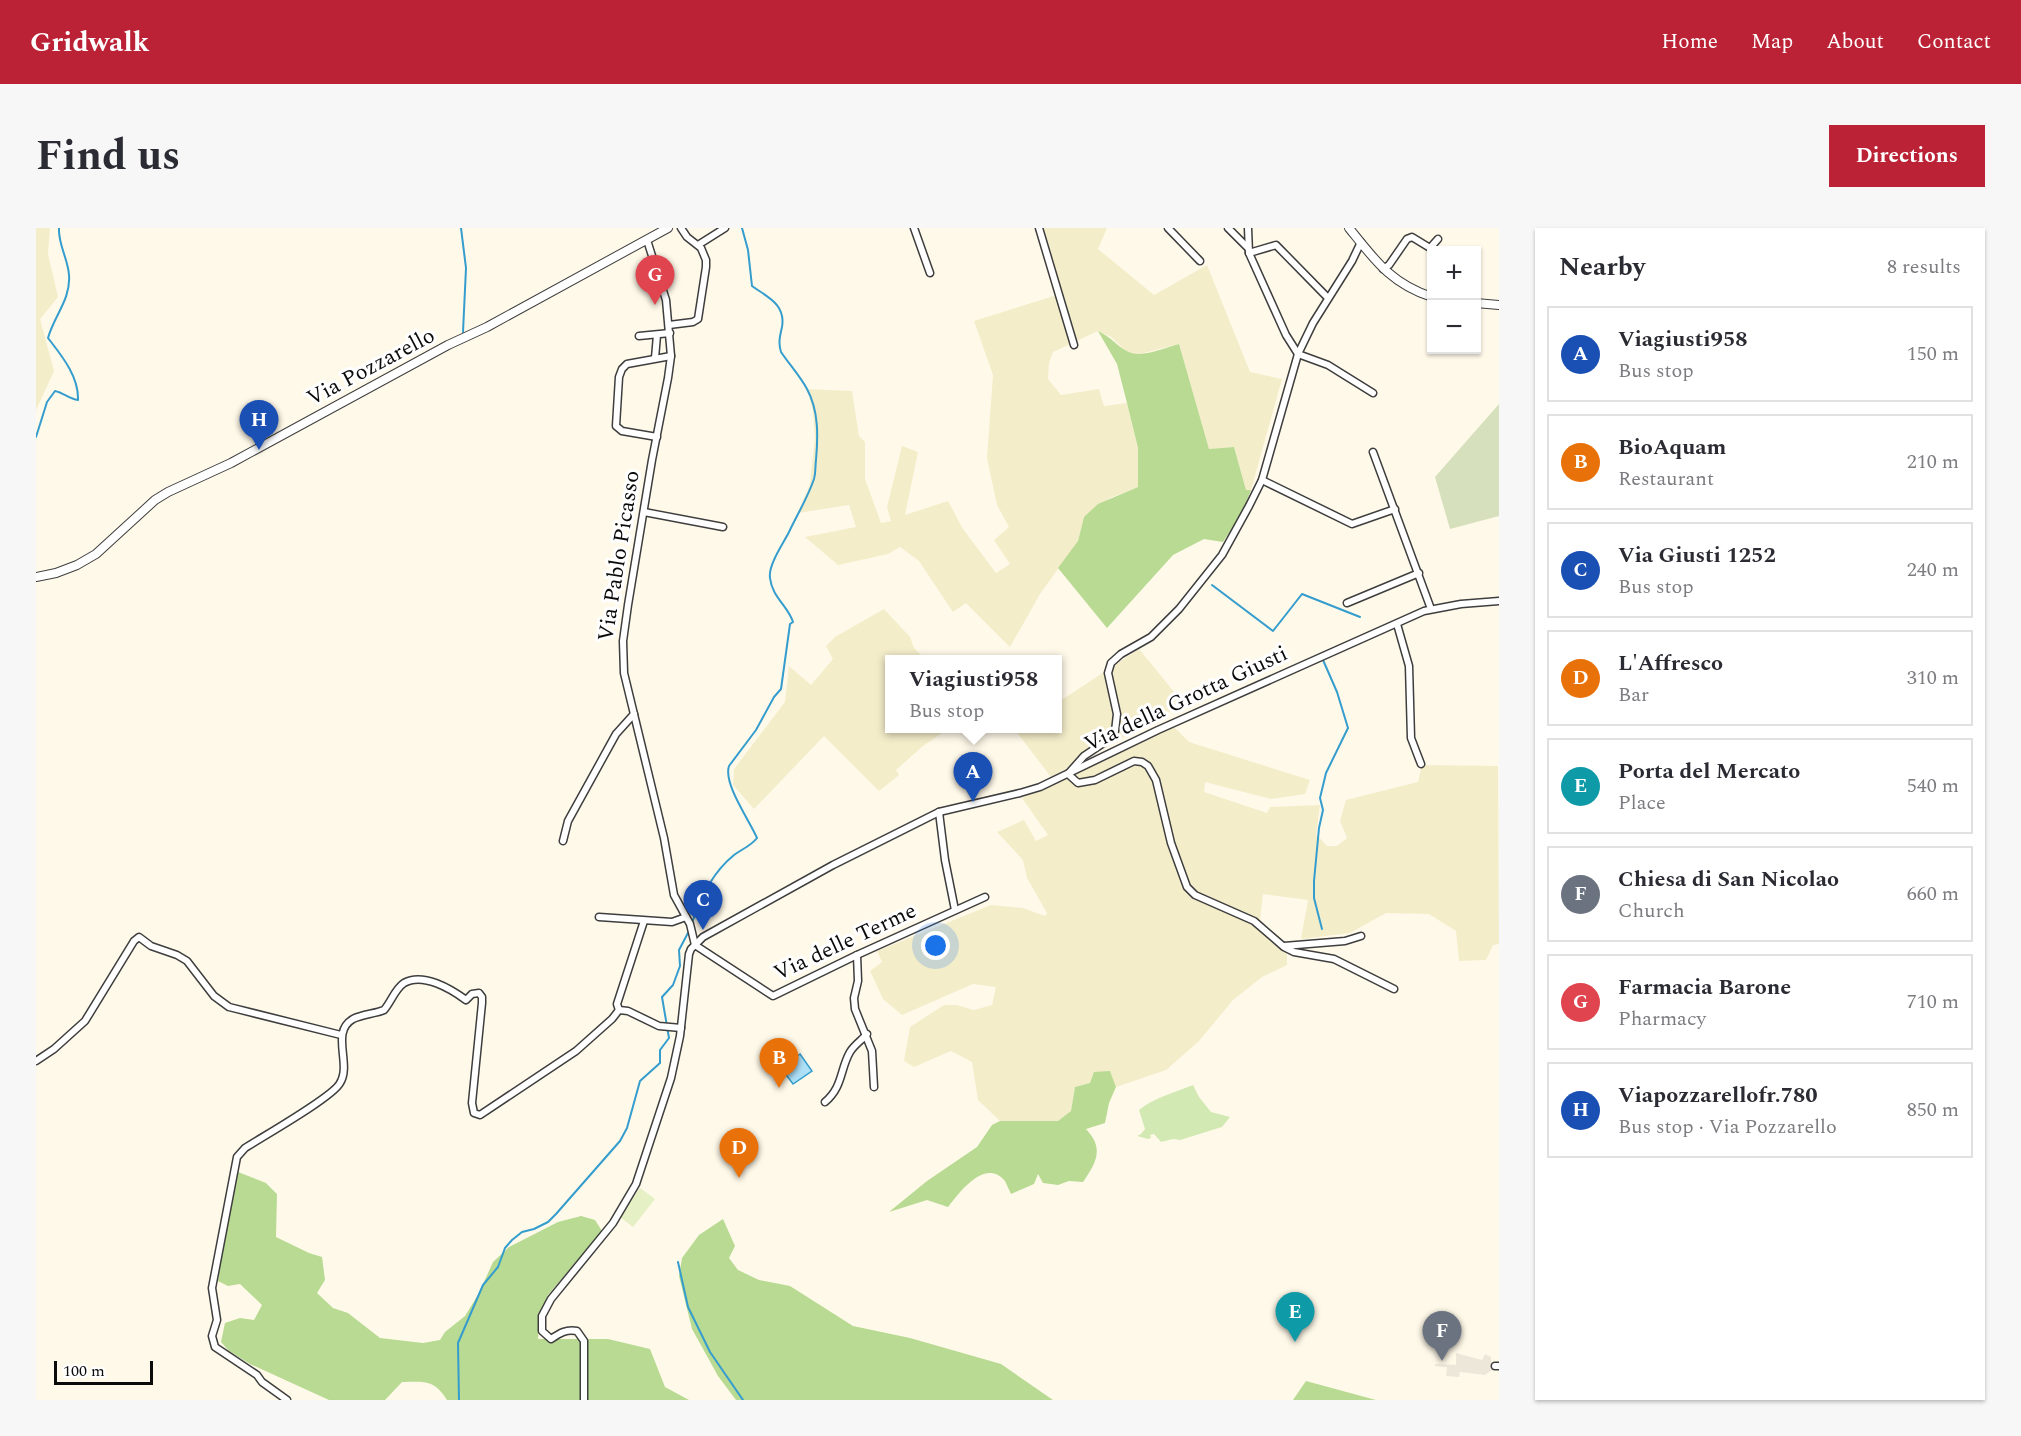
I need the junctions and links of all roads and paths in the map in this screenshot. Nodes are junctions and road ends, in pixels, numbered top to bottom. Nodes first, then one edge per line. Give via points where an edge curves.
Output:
1 (668, 228) edge
2 (681, 228) edge
3 (725, 228) edge
4 (914, 228) edge
5 (1039, 228) edge
6 (1168, 228) edge
7 (1228, 228) edge
8 (1248, 228) edge
9 (1349, 228) edge
10 (1438, 239) dead end
11 (647, 240) junction
12 (1361, 242) junction
13 (698, 245) junction
14 (1248, 251) junction
15 (1200, 261) dead end
16 (1383, 269) junction
17 (930, 273) dead end
18 (1427, 296) edge
19 (1328, 298) junction
20 (1481, 303) edge
21 (1499, 305) edge
22 (669, 325) junction
23 (670, 333) junction
24 (657, 334) junction
25 (639, 336) dead end
26 (1074, 345) dead end
27 (1298, 354) junction
28 (671, 356) junction
29 (655, 358) junction
30 (1373, 393) dead end
31 (657, 437) junction
32 (1373, 452) dead end
33 (1262, 480) junction
34 (1395, 509) junction
35 (644, 512) junction
36 (723, 527) dead end
37 (1419, 573) junction
38 (36, 577) edge
39 (1499, 601) edge
40 (1347, 603) dead end
41 (1431, 609) junction
42 (1396, 624) junction
43 (634, 714) junction
44 (1421, 764) dead end
45 (1068, 774) junction
46 (939, 812) junction
47 (563, 840) dead end
48 (985, 897) dead end
49 (955, 910) junction
50 (599, 917) dead end
51 (686, 917) junction
52 (644, 921) junction
53 (1360, 936) dead end
54 (695, 945) junction
55 (1284, 946) junction
56 (857, 955) junction
57 (1394, 989) dead end
58 (619, 1010) junction
59 (681, 1028) junction
60 (867, 1034) junction
61 (341, 1035) junction
62 (36, 1061) edge
63 (874, 1087) dead end
64 (825, 1102) dead end
65 (287, 1400) edge
66 (584, 1400) edge

1 - 11 street, Via Pozzarello
2 - 13 street
3 - 13 street
4 - 17 street
5 - 26 street
6 - 15 street
7 - 14 street
8 - 14 street
9 - 12 street
10 - 16 street via 1430,248 1412,237 1407,239
11 - 22 street, Via Pablo Picasso via 666,300
11 - 38 street, Via Pozzarello via 231,463 168,492 96,554 77,565
12 - 16 street
12 - 19 street
13 - 22 street via 706,260 700,314 693,322
14 - 19 street via 1276,245
14 - 27 street
16 - 18 street via 1398,282
19 - 27 street
20 - 21 street
22 - 23 street, Via Pablo Picasso
23 - 24 street
23 - 28 street, Via Pablo Picasso
24 - 25 street
24 - 29 street
27 - 30 street via 1328,365
27 - 33 street
28 - 29 street
28 - 31 street, Via Pablo Picasso
29 - 31 street via 622,369 615,423 622,431
31 - 35 street, Via Pablo Picasso
32 - 34 street
33 - 34 street via 1352,524
33 - 45 street via 1222,555 1193,594 1151,637 1111,663 1107,673 1117,714 1115,730
34 - 37 street
35 - 36 street
35 - 43 street, Via Pablo Picasso via 623,641 624,673
37 - 40 street
37 - 41 street
39 - 41 street, Via della Grotta Giusti
41 - 42 street, Via della Grotta Giusti
42 - 44 street via 1409,666 1411,738
42 - 45 street, Via della Grotta Giusti
43 - 47 street via 616,734 568,821
43 - 51 street, Via Pablo Picasso via 674,895
45 - 46 street, Via della Grotta Giusti via 1020,794
45 - 55 street via 1082,783 1134,761 1148,766 1156,780 1164,821 1187,887 1195,895 1254,921
46 - 49 street
46 - 54 street, Via della Grotta Giusti via 833,865 709,933
48 - 49 street, Via delle Terme
49 - 56 street, Via delle Terme
50 - 52 street
51 - 52 street via 672,922
51 - 54 street, Via Pablo Picasso
52 - 58 street via 617,1004
53 - 55 street via 1345,941
54 - 56 street, Via delle Terme via 773,996
54 - 59 street via 689,954
55 - 57 street via 1294,952 1345,963
56 - 60 street via 855,1009
58 - 59 street via 659,1026
58 - 61 street via 576,1051 480,1115 474,1113 472,1104 481,994 472,994 466,1000 425,980 406,982 384,1010 352,1020
59 - 66 street via 671,1078 636,1184 613,1223 551,1299 542,1316 542,1331 551,1340 569,1330 577,1331 584,1341
60 - 63 street
60 - 64 street via 851,1051 833,1095
61 - 62 street via 229,1006 214,996 187,961 139,937 85,1021
61 - 65 street via 343,1076 338,1086 237,1157 212,1288 217,1320 212,1336 215,1347

